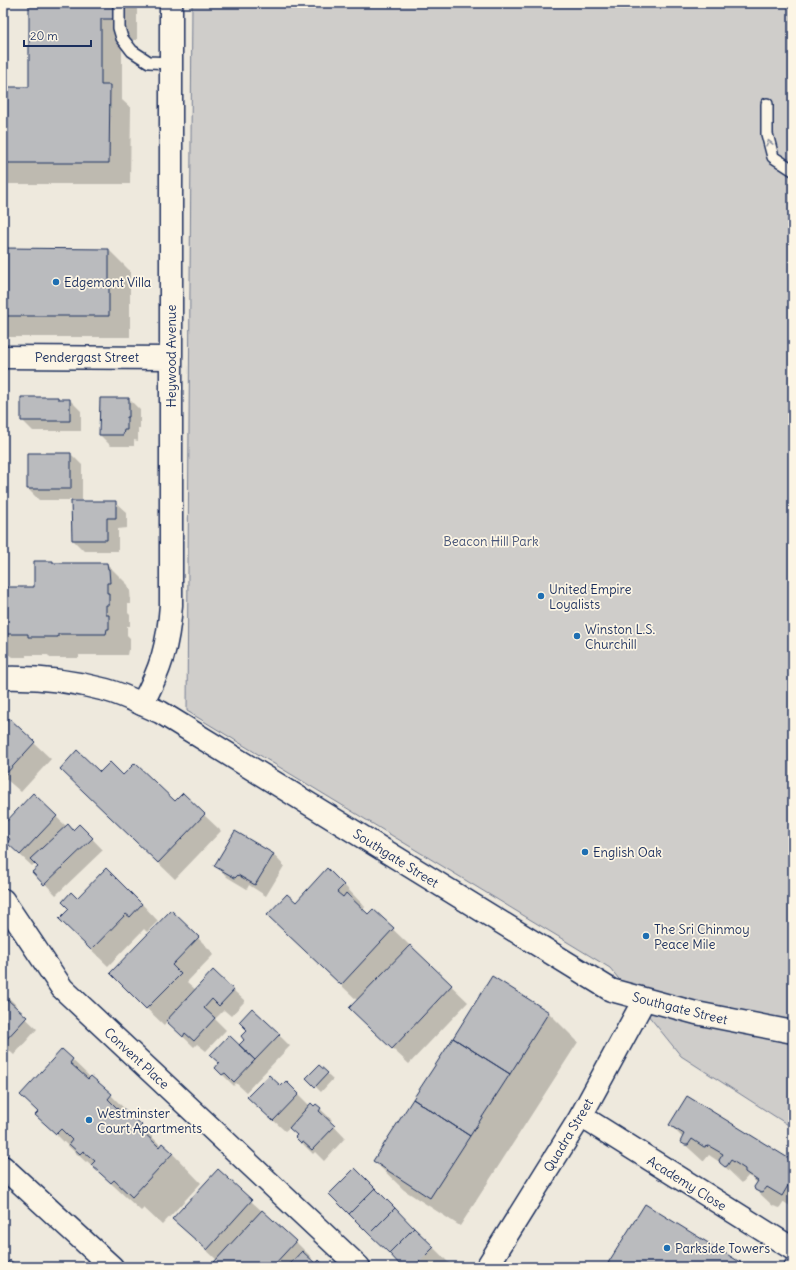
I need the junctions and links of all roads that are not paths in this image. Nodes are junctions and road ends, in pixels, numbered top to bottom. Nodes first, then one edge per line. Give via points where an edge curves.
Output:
1 (119, 3) edge
2 (171, 3) edge
3 (171, 63) junction
4 (767, 104) dead end
5 (793, 170) edge
6 (3, 357) edge
7 (170, 358) junction
8 (3, 678) edge
9 (142, 704) junction
10 (3, 900) edge
11 (644, 1000) junction
12 (793, 1032) edge
13 (581, 1116) junction
14 (3, 1167) edge
15 (793, 1249) edge
16 (793, 1261) edge
17 (112, 1267) edge
18 (359, 1267) edge
19 (487, 1267) edge
20 (789, 1267) edge

1 - 3 lane via 119,28 122,38 132,51 149,62
2 - 3 street, Heywood Avenue
3 - 7 street, Heywood Avenue
5 -> 4 lane via 773,157 767,134
6 - 7 street, Pendergast Street
7 - 9 street, Heywood Avenue via 170,624 162,661
8 - 9 street, Southgate Street via 29,677 71,682 108,690
9 - 11 street, Southgate Street via 160,712 229,754 611,990
10 - 18 street, Convent Place via 62,988
11 - 12 street, Southgate Street
11 - 13 street, Quadra Street
13 - 15 street, Academy Close
13 - 19 street, Quadra Street
14 - 17 street
16 - 20 lane

